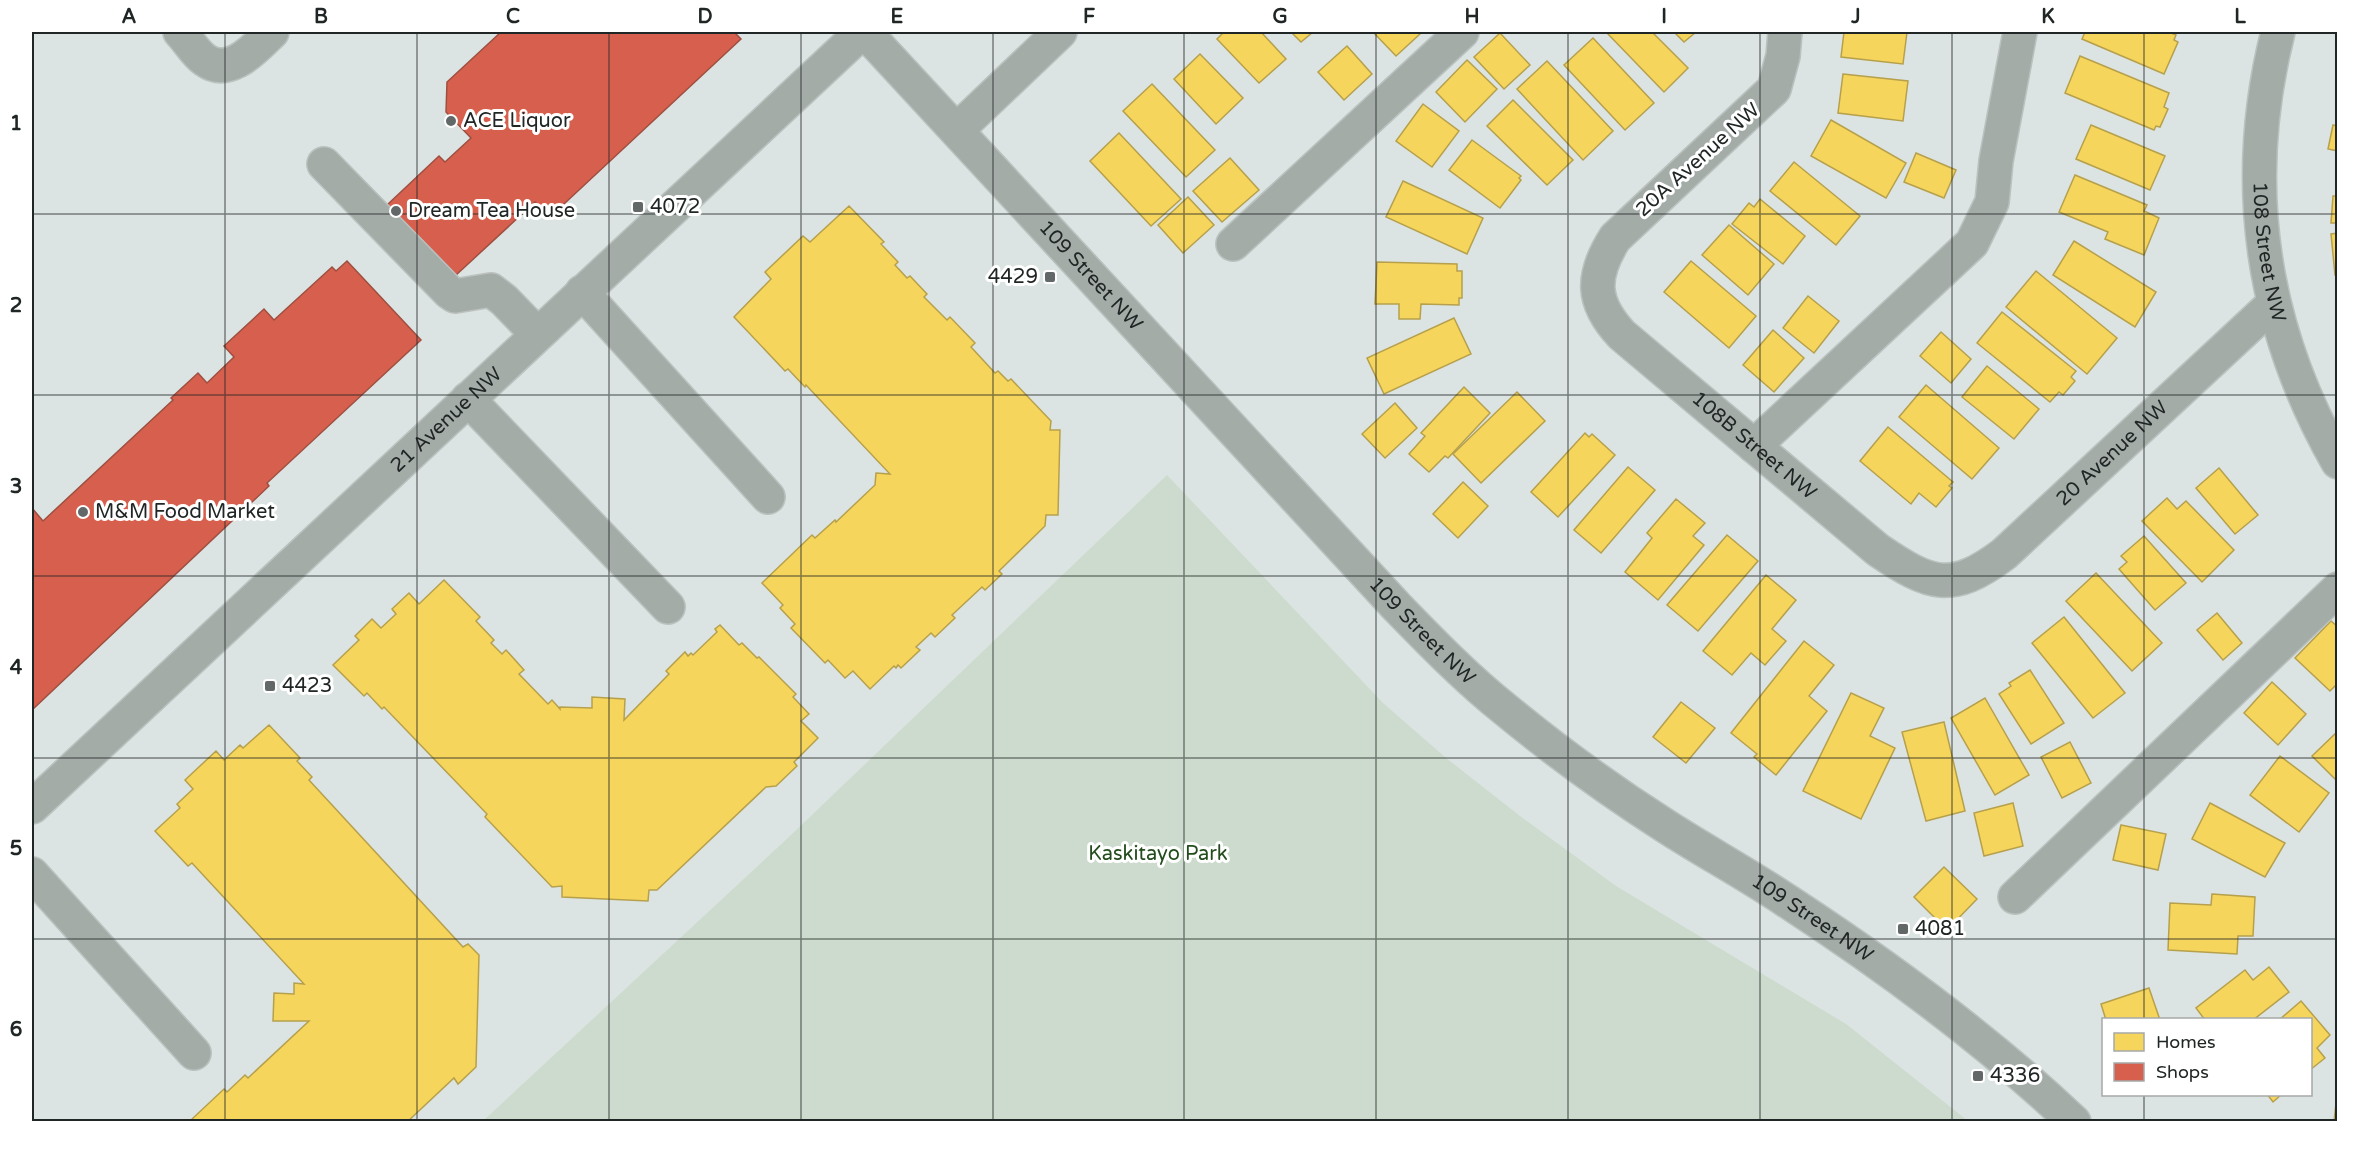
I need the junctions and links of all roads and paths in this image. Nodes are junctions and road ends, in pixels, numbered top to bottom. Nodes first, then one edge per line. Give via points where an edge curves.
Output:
1 (180, 32) edge
2 (272, 32) edge
3 (863, 32) edge
4 (1060, 32) edge
5 (1462, 32) edge
6 (1785, 32) edge
7 (2020, 32) edge
8 (2278, 32) edge
9 (957, 130) junction
10 (324, 164) dead end
11 (1233, 244) dead end
12 (1596, 283) joint
13 (582, 292) junction
14 (2273, 304) junction
15 (537, 334) junction
16 (468, 399) junction
17 (1754, 446) junction
18 (2337, 462) edge
19 (768, 496) dead end
20 (1941, 581) joint
21 (2337, 589) edge
22 (668, 607) dead end
23 (32, 807) edge
24 (32, 874) edge
25 (2015, 897) dead end
26 (194, 1053) dead end
27 (2074, 1122) edge

1 - 2 street via 205,60 230,64 244,58
3 - 9 street, 109 Street NW
3 - 13 street, 21 Avenue NW
4 - 9 street
5 - 11 street
6 - 12 street, 20A Avenue NW via 1774,89 1626,226 1606,251
7 - 17 street via 1992,202 1972,243
8 - 14 street, 108 Street NW via 2259,140 2260,217
9 - 27 street, 109 Street NW via 1455,666 1504,709 1611,789 1786,900 1928,999
10 - 15 street via 449,292 455,296 491,290
12 - 17 street, 108B Street NW via 1608,320 1622,335
13 - 15 street, 21 Avenue NW
13 - 19 street
14 - 18 street, 108 Street NW via 2302,390
14 - 20 street, 20 Avenue NW via 2004,554 1963,579
15 - 16 street, 21 Avenue NW
16 - 22 street
16 - 23 street, 21 Avenue NW
17 - 20 street, 108B Street NW via 1878,550 1916,575
21 - 25 street
24 - 26 street

